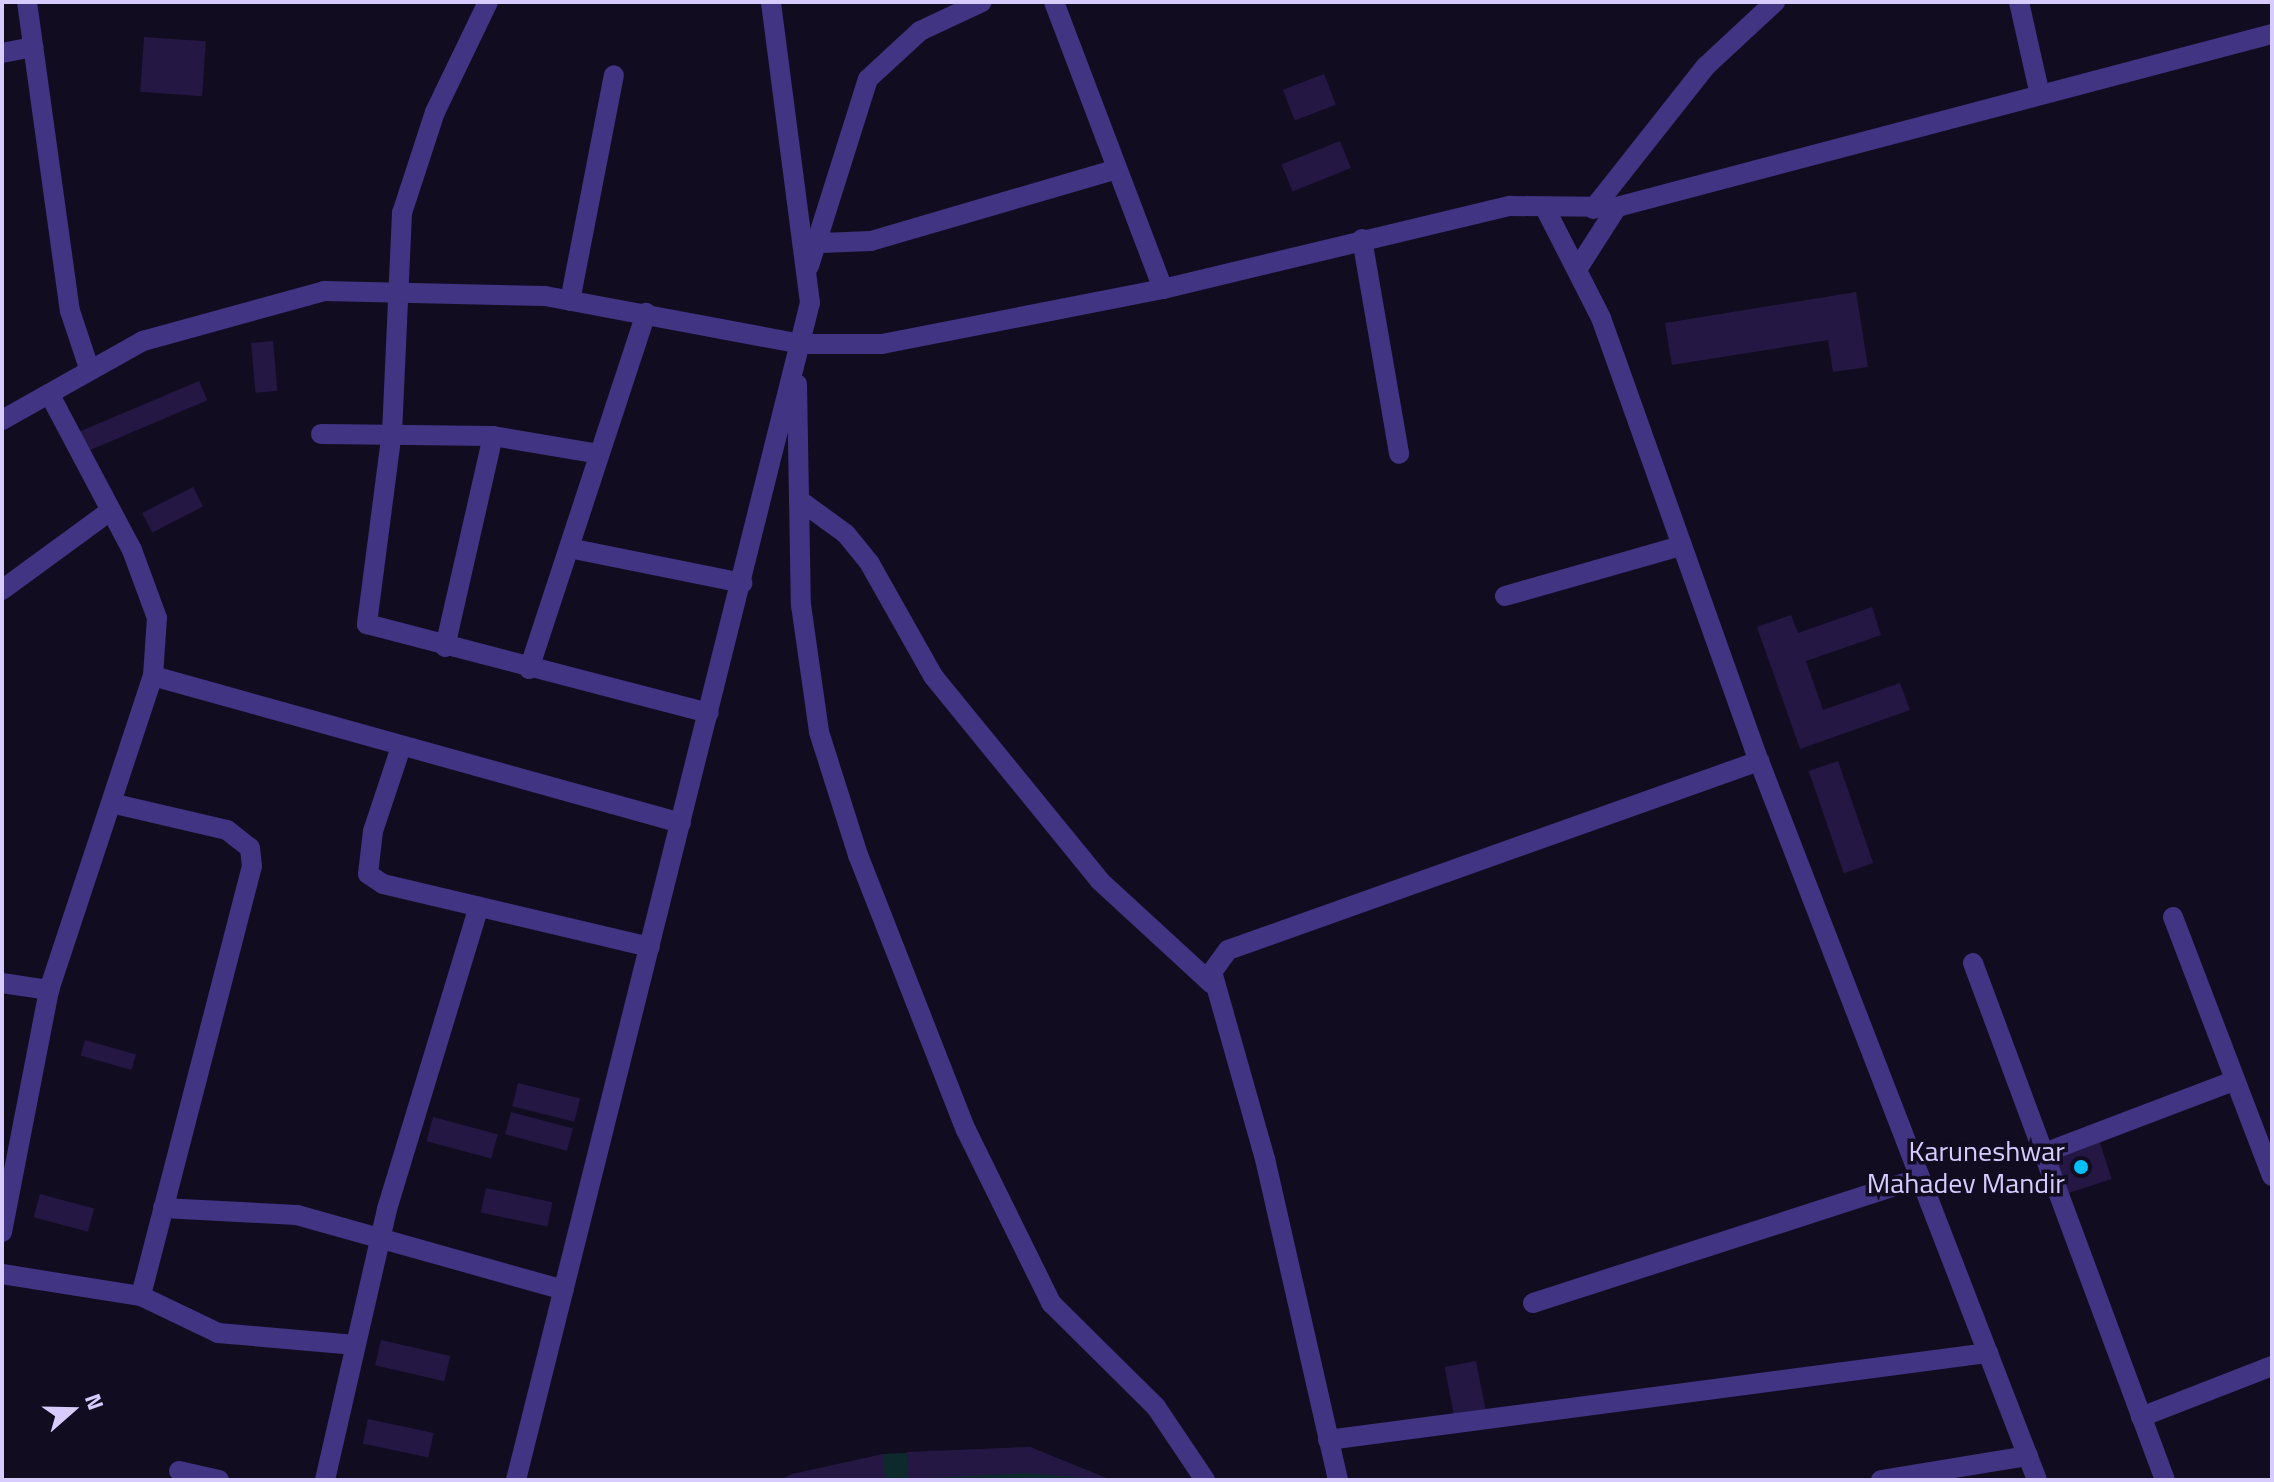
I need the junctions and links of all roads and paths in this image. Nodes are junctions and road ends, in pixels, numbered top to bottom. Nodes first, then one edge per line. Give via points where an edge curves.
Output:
1 (27, 2) edge
2 (488, 2) edge
3 (771, 2) edge
4 (982, 2) edge
5 (1054, 2) edge
6 (1775, 2) edge
7 (2019, 2) edge
8 (1750, 10) edge
9 (2272, 34) edge
10 (33, 47) junction
11 (2, 53) edge
12 (614, 75) dead end
13 (2039, 91) junction
14 (1117, 169) junction
15 (1617, 207) junction
16 (1545, 208) junction
17 (1593, 209) junction
18 (1362, 239) junction
19 (821, 243) junction
20 (809, 266) junction
21 (1578, 268) junction
22 (1163, 289) junction
23 (403, 293) junction
24 (570, 301) junction
25 (646, 313) junction
26 (802, 344) junction
27 (89, 368) junction
28 (795, 369) junction
29 (50, 395) junction
30 (2, 420) edge
31 (392, 431) junction
32 (321, 434) dead end
33 (493, 436) junction
34 (599, 454) junction
35 (1399, 454) dead end
36 (802, 502) junction
37 (110, 511) junction
38 (1681, 546) junction
39 (569, 548) junction
40 (742, 583) junction
41 (2, 590) edge
42 (1505, 596) dead end
43 (445, 647) junction
44 (529, 669) junction
45 (153, 676) junction
46 (709, 713) junction
47 (400, 750) junction
48 (1759, 761) junction
49 (111, 803) junction
50 (681, 823) junction
51 (479, 907) junction
52 (2173, 917) dead end
53 (650, 947) junction
54 (1973, 963) dead end
55 (2, 983) edge
56 (1212, 984) junction
57 (49, 990) junction
58 (2234, 1081) junction
59 (2044, 1153) junction
60 (2272, 1176) edge
61 (1917, 1179) junction
62 (163, 1208) junction
63 (2, 1232) edge
64 (381, 1241) junction
65 (2, 1274) edge
66 (564, 1290) junction
67 (141, 1296) junction
68 (1533, 1303) dead end
69 (355, 1345) junction
70 (1988, 1353) junction
71 (2272, 1366) edge
72 (2141, 1417) junction
73 (1328, 1440) junction
74 (2028, 1456) junction
75 (179, 1471) dead end
76 (219, 1480) edge
77 (325, 1480) edge
78 (516, 1480) edge
79 (1205, 1480) edge
80 (1338, 1480) edge
81 (1881, 1480) edge
82 (2037, 1480) edge
83 (2165, 1480) edge

1 - 10 street
2 - 23 street via 435,112 402,213
3 - 20 street
4 - 19 street via 920,31 868,79
5 - 14 street
6 - 8 street
7 - 13 street
8 - 17 street
9 - 13 street
10 - 11 street
10 - 27 street via 70,311
12 - 24 street
13 - 15 street
14 - 19 street via 871,241
14 - 22 street
15 - 17 street
15 - 21 street
16 - 17 street
16 - 18 street via 1510,206
16 - 21 street
18 - 22 street
18 - 35 street
19 - 20 street
20 - 26 street
21 - 38 street
22 - 26 street via 882,344
23 - 24 street
23 - 27 street via 324,291 143,341
23 - 31 street
24 - 25 street
25 - 26 street
25 - 34 street
26 - 28 street
27 - 29 street
28 - 36 street
28 - 40 street
29 - 30 street
29 - 37 street
31 - 32 street
31 - 33 street
31 - 43 street via 367,624
33 - 34 street
33 - 43 street
34 - 39 street
36 - 56 street via 846,534 870,564 933,676 1100,881
36 - 79 street via 801,605 819,732 858,855 966,1130 1051,1303 1156,1407
37 - 41 street
37 - 45 street via 157,618
38 - 42 street
38 - 48 street
39 - 40 street
39 - 44 street
40 - 46 street
43 - 44 street
44 - 46 street
45 - 47 street
45 - 49 street
46 - 50 street
47 - 50 street
47 - 51 street via 373,831 368,874
48 - 56 street via 1228,950
48 - 61 street
49 - 57 street
49 - 62 street via 227,830 250,848 252,866
50 - 53 street
51 - 53 street
51 - 64 street
52 - 58 street
53 - 66 street
54 - 59 street
55 - 57 street
56 - 73 street via 1265,1159
57 - 63 street
58 - 59 street
58 - 60 street
59 - 72 street
61 - 68 street
61 - 70 street
62 - 64 street via 297,1215
62 - 67 street
64 - 66 street
64 - 69 street
65 - 67 street
66 - 78 street
67 - 69 street via 218,1333
69 - 77 street
70 - 73 street
70 - 74 street
71 - 72 street
72 - 83 street
73 - 80 street
74 - 81 street
74 - 82 street
75 - 76 street

